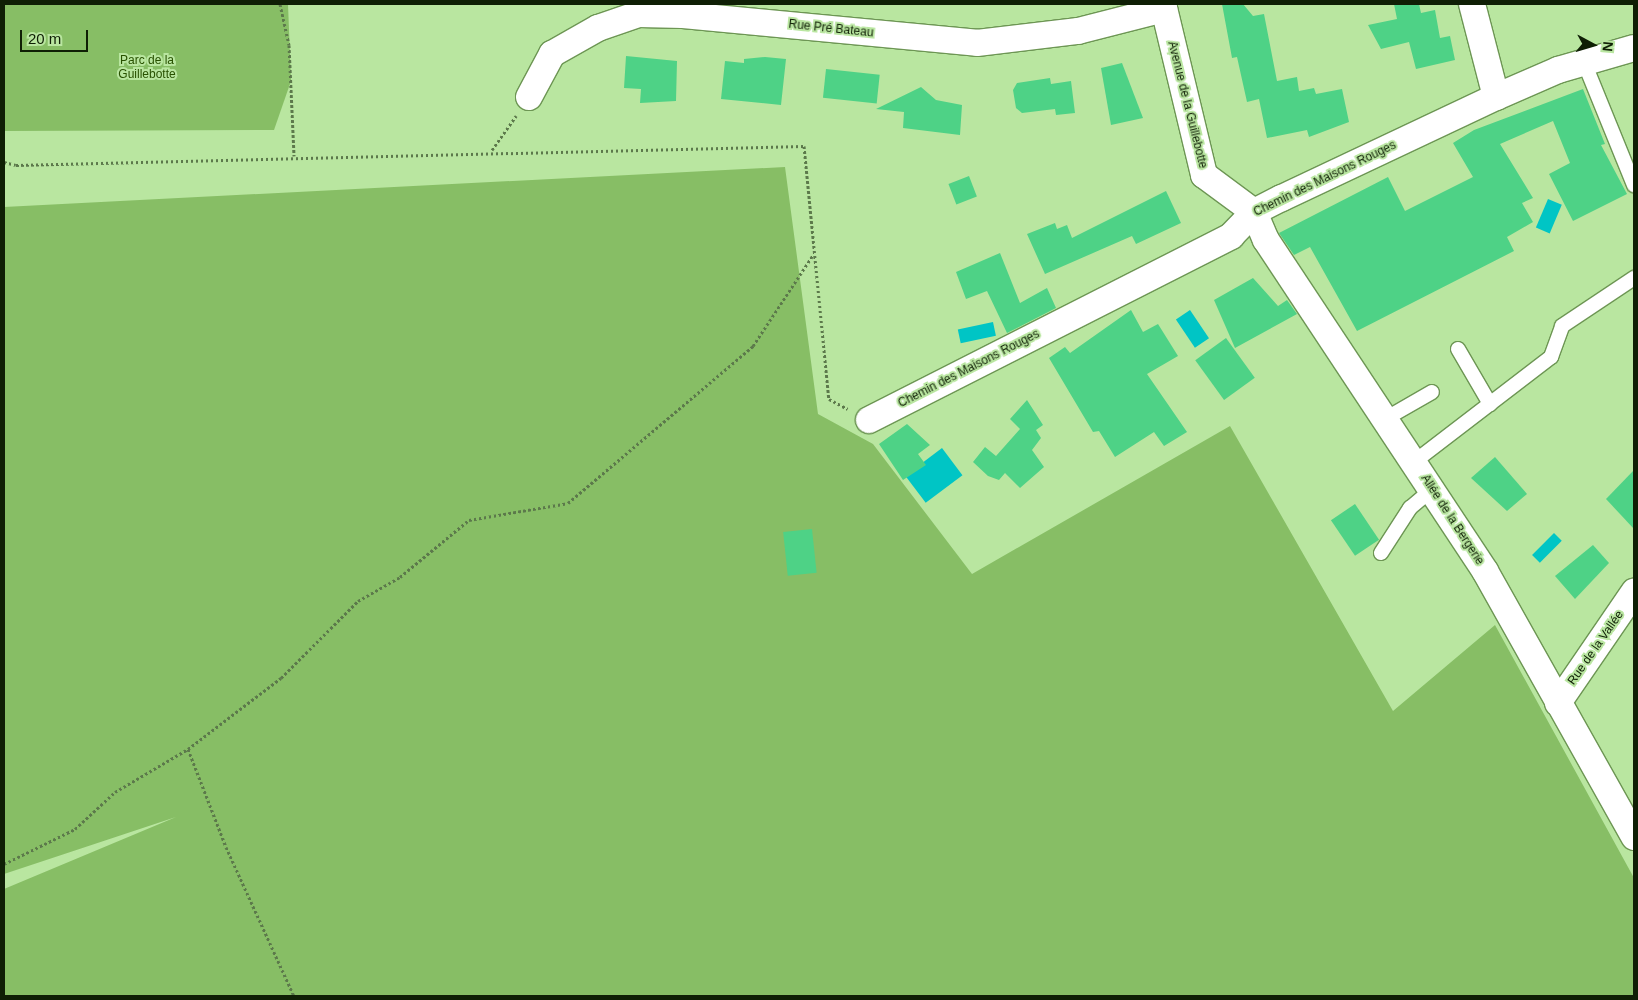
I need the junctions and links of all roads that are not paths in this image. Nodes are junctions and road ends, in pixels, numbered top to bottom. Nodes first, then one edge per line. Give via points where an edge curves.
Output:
1 (1472, 4) edge
2 (1164, 7) edge
3 (1634, 48) edge
4 (1584, 62) junction
5 (529, 97) road end
6 (1496, 97) junction
7 (1634, 185) edge
8 (1254, 212) junction
9 (1634, 278) edge
10 (1458, 349) dead end
11 (1432, 392) dead end
12 (1490, 404) junction
13 (1385, 419) junction
14 (869, 420) road end
15 (1414, 462) junction
16 (1433, 489) junction
17 (1381, 553) dead end
18 (1634, 592) edge
19 (1558, 703) junction
20 (1634, 837) edge

1 - 6 street
2 - 5 street, Rue Pré Bateau via 1041,37 977,43 684,14 639,14 598,28 552,54
2 - 8 street, Avenue de la Guillebotte via 1204,175
3 - 4 street, Chemin des Maisons Rouges
4 - 6 street, Chemin des Maisons Rouges
4 - 7 lane
6 - 8 street, Chemin des Maisons Rouges
8 - 13 street, Allée de la Bergerie via 1266,240
8 - 14 street, Chemin des Maisons Rouges via 1231,236
9 - 12 lane via 1562,326 1551,357
10 - 12 lane
11 - 13 lane
12 - 15 lane
13 - 15 street, Allée de la Bergerie
15 - 16 street, Allée de la Bergerie
16 - 17 lane via 1410,508
16 - 19 street, Allée de la Bergerie via 1485,571
18 - 19 street, Rue de la Vallée
19 - 20 street, Allée de la Bergerie

